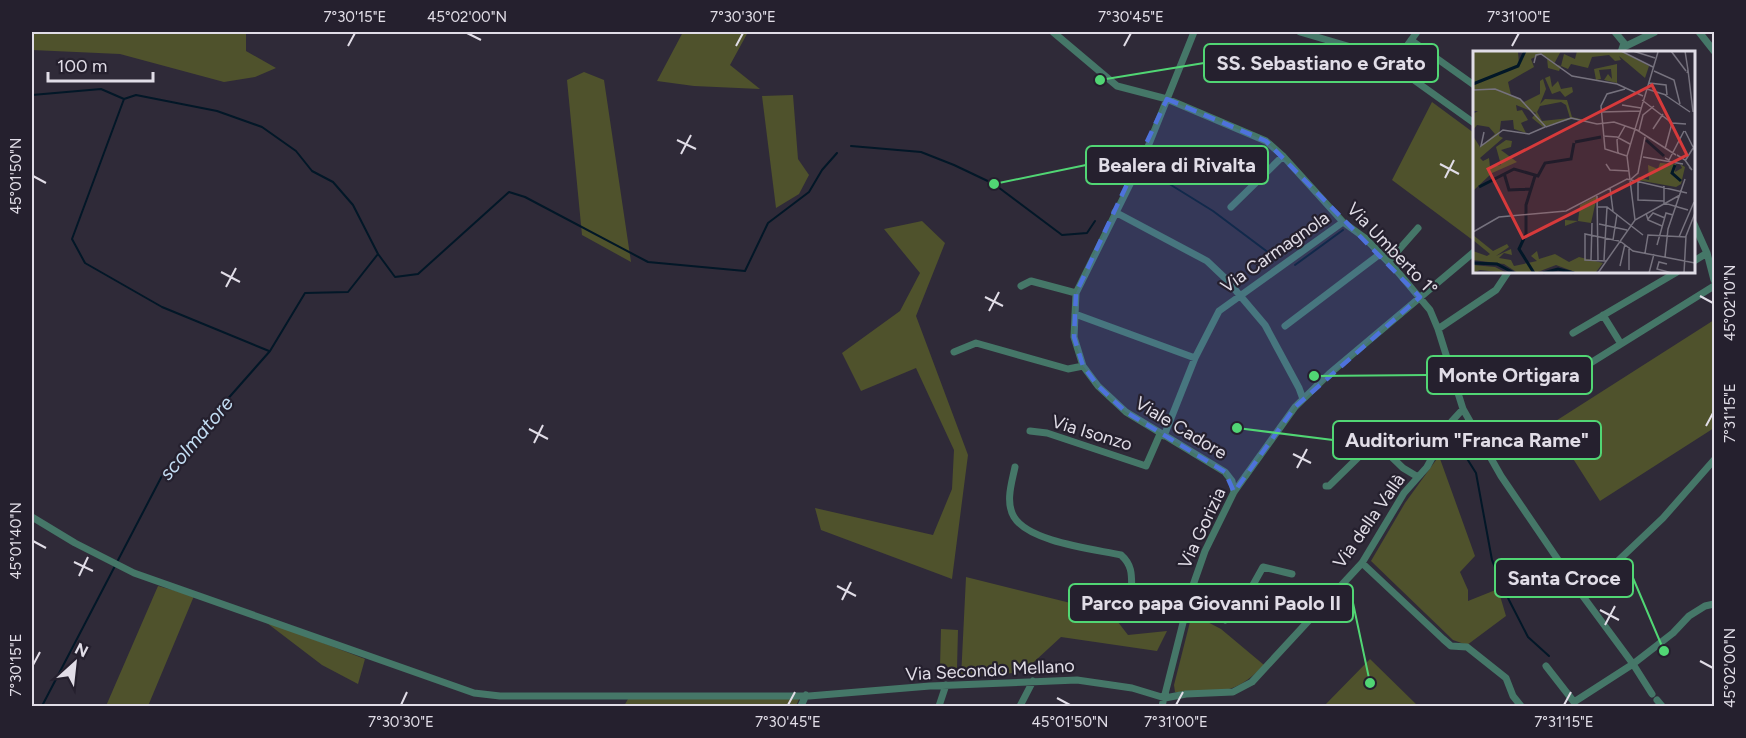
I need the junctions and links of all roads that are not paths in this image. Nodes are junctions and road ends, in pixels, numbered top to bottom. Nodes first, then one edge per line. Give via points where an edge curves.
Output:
1 (1053, 32) edge
2 (1194, 32) edge
3 (1300, 32) edge
4 (1417, 32) edge
5 (1615, 32) edge
6 (1655, 32) edge
7 (1700, 32) edge
8 (1411, 40) junction
9 (1623, 50) edge
10 (1714, 51) edge
11 (1393, 65) junction
12 (1473, 84) edge
13 (1167, 99) junction
14 (1473, 122) edge
15 (1283, 156) junction
16 (1231, 207) dead end
17 (1115, 212) junction
18 (1343, 222) junction
19 (1695, 226) edge
20 (1418, 228) dead end
21 (1473, 253) edge
22 (1380, 254) junction
23 (1707, 254) junction
24 (1695, 260) edge
25 (1388, 262) junction
26 (1507, 273) edge
27 (1675, 273) edge
28 (1714, 280) edge
29 (1021, 286) dead end
30 (1714, 286) edge
31 (1076, 294) junction
32 (1239, 294) junction
33 (1420, 297) junction
34 (1075, 314) junction
35 (1603, 315) junction
36 (1285, 326) dead end
37 (1438, 329) junction
38 (1574, 333) dead end
39 (1621, 344) junction
40 (954, 352) dead end
41 (1195, 358) junction
42 (1083, 366) junction
43 (1568, 377) dead end
44 (1304, 399) junction
45 (1463, 409) junction
46 (1030, 431) dead end
47 (1162, 435) junction
48 (1714, 460) edge
49 (1015, 467) dead end
50 (1418, 477) junction
51 (1326, 486) dead end
52 (1234, 492) junction
53 (32, 517) edge
54 (1362, 563) junction
55 (1292, 574) dead end
56 (1582, 595) junction
57 (1188, 601) junction
58 (1714, 604) edge
59 (1184, 619) junction
60 (1633, 664) junction
61 (1546, 666) dead end
62 (1033, 681) junction
63 (946, 685) junction
64 (806, 695) junction
65 (1165, 698) junction
66 (1659, 703) edge
67 (801, 706) edge
68 (939, 706) edge
69 (1020, 706) edge
70 (1162, 706) edge
71 (1167, 706) edge
72 (1521, 706) edge

1 - 13 street, Via Umberto 1° via 1117,86
2 - 13 street, Viale Cadore
3 - 11 street via 1368,52
4 - 8 street
5 - 9 street via 1622,40
6 - 9 street
7 - 10 street
8 - 11 street
8 - 12 street
11 - 14 street
13 - 15 street, Via Umberto 1° via 1266,141
13 - 17 street, Viale Cadore via 1145,154
15 - 16 street
15 - 18 street, Via Umberto 1°
17 - 31 street, Viale Cadore
17 - 32 street via 1207,261
18 - 22 street, Via Umberto 1°
18 - 32 street, Via Carmagnola
19 - 23 street
20 - 25 street
21 - 33 street, Via Gorizia
22 - 25 street, Via Umberto 1°
22 - 36 street
23 - 24 street
23 - 28 street
25 - 33 street, Via Umberto 1°
26 - 37 street via 1496,290
27 - 35 street
29 - 31 street via 1030,281
30 - 39 street
31 - 34 street, Viale Cadore
32 - 41 street, Via Carmagnola via 1219,310
32 - 44 street via 1265,325
33 - 37 street, Via Umberto 1°
33 - 44 street, Via Gorizia
34 - 41 street
34 - 42 street, Viale Cadore via 1074,337
35 - 38 street
35 - 39 street
37 - 45 street, Via Umberto 1°
39 - 43 street
40 - 42 street via 976,344 1068,369
41 - 47 street, Via Carmagnola
42 - 47 street, Viale Cadore via 1126,412
44 - 52 street, Via Gorizia
45 - 50 street, Via della Vallà via 1452,420
45 - 56 street, Via Umberto 1° via 1501,476
46 - 47 street, Via Isonzo via 1146,466
47 - 52 street, Viale Cadore via 1225,472
48 - 56 street via 1663,518
49 - 59 street via 1009,496 1011,506 1014,516 1028,531 1121,555 1132,572 1133,603
50 - 51 street via 1375,441
50 - 54 street, Via della Vallà via 1404,493
52 - 57 street, Via Gorizia via 1205,551
53 - 64 street, Via Secondo Mellano via 117,565 162,583 474,693
54 - 65 street, Via della Vallà via 1252,682 1233,692
54 - 72 street via 1451,646 1467,647 1506,678
55 - 57 street via 1263,567 1240,608 1234,605 1225,620
56 - 60 street, Via Umberto 1°
57 - 59 street, Via Gorizia
58 - 60 street via 1689,616
59 - 65 street, Via Gorizia
60 - 61 street via 1574,702
60 - 66 street, Via Umberto 1°
62 - 63 street, Via Secondo Mellano
62 - 65 street, Via Secondo Mellano via 1109,684
62 - 69 street
63 - 64 street, Via Secondo Mellano
63 - 68 street
64 - 67 street
65 - 70 street, Via Gorizia
65 - 71 street

